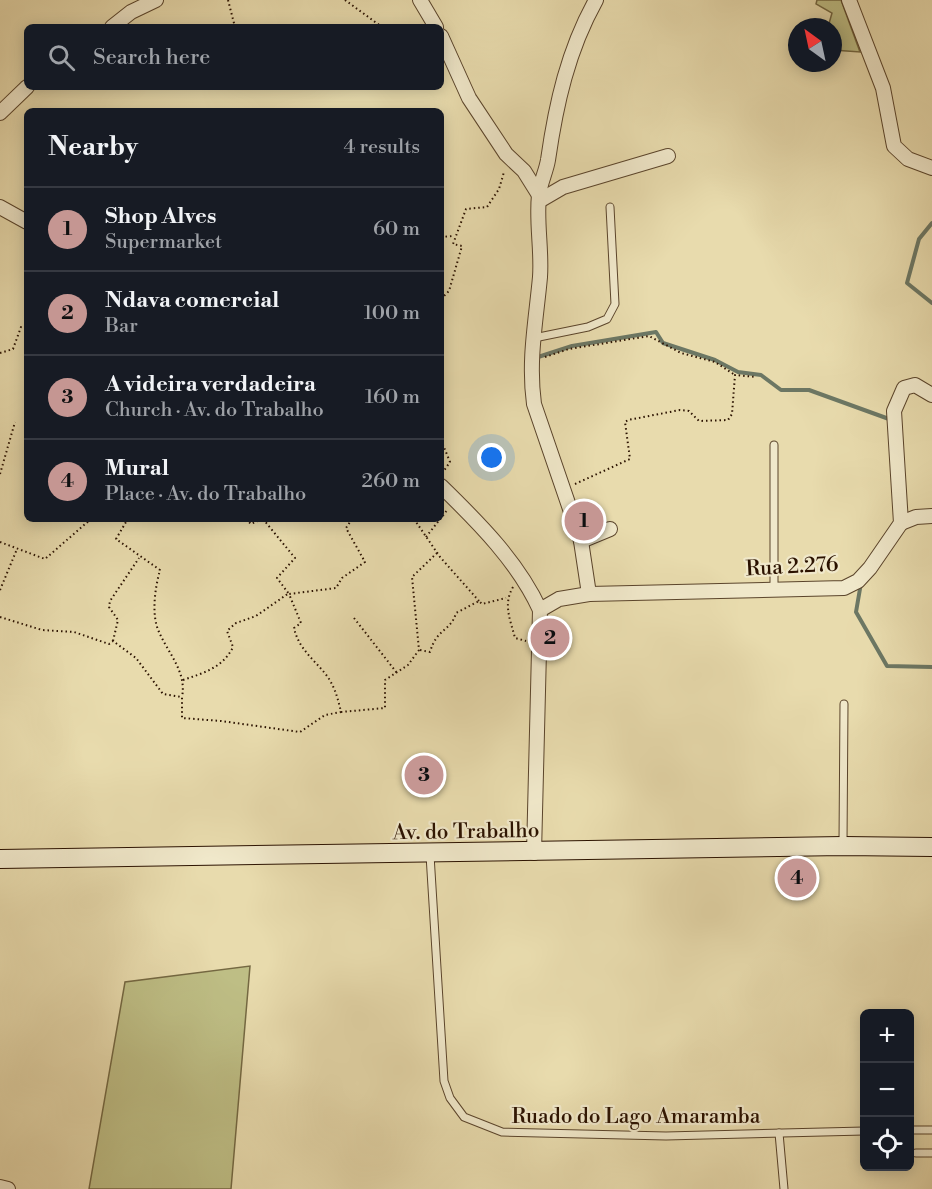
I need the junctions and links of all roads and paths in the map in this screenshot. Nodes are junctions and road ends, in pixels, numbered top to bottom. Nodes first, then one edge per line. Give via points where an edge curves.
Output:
1 (156, 0) edge
2 (228, 0) edge
3 (345, 0) edge
4 (420, 0) edge
5 (596, 0) edge
6 (849, 0) edge
7 (116, 24) edge
8 (234, 24) edge
9 (378, 24) edge
10 (434, 24) edge
11 (444, 43) edge
12 (24, 89) edge
13 (3, 104) edge
14 (506, 154) junction
15 (668, 156) dead end
16 (932, 168) edge
17 (539, 198) junction
18 (0, 207) edge
19 (610, 207) dead end
20 (24, 220) edge
21 (454, 236) junction
22 (444, 237) edge
23 (444, 297) edge
24 (24, 328) edge
25 (531, 339) junction
26 (0, 353) edge
27 (531, 362) junction
28 (735, 375) junction
29 (756, 377) dead end
30 (932, 395) edge
31 (15, 422) dead end
32 (774, 445) dead end
33 (444, 447) edge
34 (444, 471) edge
35 (0, 474) edge
36 (563, 488) junction
37 (444, 489) edge
38 (456, 501) junction
39 (444, 515) edge
40 (932, 516) edge
41 (88, 522) edge
42 (127, 522) edge
43 (265, 522) edge
44 (350, 522) edge
45 (416, 522) edge
46 (438, 522) edge
47 (901, 523) junction
48 (610, 529) dead end
49 (426, 537) junction
50 (581, 541) junction
51 (0, 542) edge
52 (17, 549) junction
53 (437, 553) junction
54 (140, 558) junction
55 (523, 580) junction
56 (0, 590) edge
57 (774, 590) junction
58 (289, 594) junction
59 (589, 594) junction
60 (506, 598) junction
61 (479, 601) junction
62 (540, 610) junction
63 (0, 617) edge
64 (354, 618) dead end
65 (113, 640) junction
66 (539, 646) junction
67 (419, 650) junction
68 (397, 673) junction
69 (183, 680) junction
70 (182, 697) junction
71 (844, 704) dead end
72 (341, 712) junction
73 (843, 846) junction
74 (932, 848) edge
75 (430, 853) junction
76 (534, 853) junction
77 (0, 859) edge
78 (914, 1130) edge
79 (932, 1130) edge
80 (860, 1131) edge
81 (779, 1133) junction
82 (916, 1153) dead end
83 (932, 1153) edge
84 (0, 1187) edge
85 (8, 1189) edge
86 (784, 1189) edge

1 - 7 street
2 - 8 path
3 - 9 path
4 - 10 street
5 - 17 street via 578,31 553,116
6 - 16 street via 883,88 894,146 908,159
11 - 14 street via 468,98
12 - 13 street
14 - 17 street via 524,171
14 - 21 path via 499,189 487,207 466,209
15 - 17 street via 563,187
17 - 25 street via 540,276
18 - 20 street
19 - 25 lane via 615,303 607,319
21 - 22 path
21 - 23 path via 453,244 462,246
24 - 26 path via 21,327 13,349
25 - 27 street
27 - 28 path via 569,349 648,336 681,353 715,362
27 - 36 street via 534,404
28 - 29 path
28 - 36 path via 732,414 728,420 699,422 689,411 680,410 628,420 625,429 630,459
30 - 47 street via 915,386 904,388 894,411
31 - 35 path
32 - 57 lane
33 - 34 path via 450,462
36 - 50 street
37 - 38 street
38 - 39 path
38 - 55 street via 483,528
40 - 47 street
41 - 52 path via 45,559
42 - 54 path via 116,539
43 - 58 path via 295,558 277,578
44 - 58 path via 346,528 365,562 342,578 336,588
45 - 49 path
46 - 49 path
47 - 57 street, Rua 2.276 via 858,581 843,588
48 - 50 street
49 - 53 path
50 - 59 street
51 - 52 path
52 - 56 path
53 - 61 path
53 - 67 path via 412,577
54 - 65 path via 110,601 109,607 118,620
54 - 69 path via 160,570 155,586 158,630
55 - 60 path
55 - 62 street
57 - 59 street, Rua 2.276
58 - 69 path via 227,631 233,647 213,669
58 - 72 path via 301,623 294,628 296,638 327,676
59 - 62 street, Rua 2.276 via 559,599
60 - 61 path via 482,604
60 - 66 path via 515,638
61 - 67 path via 456,613 453,623 434,638 430,652
62 - 66 street
63 - 65 path via 42,630 74,632 109,644
64 - 68 path
65 - 70 path via 136,658 163,693
66 - 76 street
67 - 68 path
68 - 72 path via 385,680 385,708
69 - 70 path
70 - 72 path via 182,718 300,732 325,715
71 - 73 lane
73 - 74 main road, Av. do Trabalho
73 - 76 main road, Av. do Trabalho
75 - 76 main road, Av. do Trabalho
75 - 77 main road, Av. do Trabalho
75 - 81 lane, Ruado do Lago Amaramba via 444,1081 464,1118 502,1132 666,1136
78 - 79 lane
80 - 81 lane, Ruado do Lago Amaramba
81 - 86 lane
82 - 83 lane
84 - 85 street

